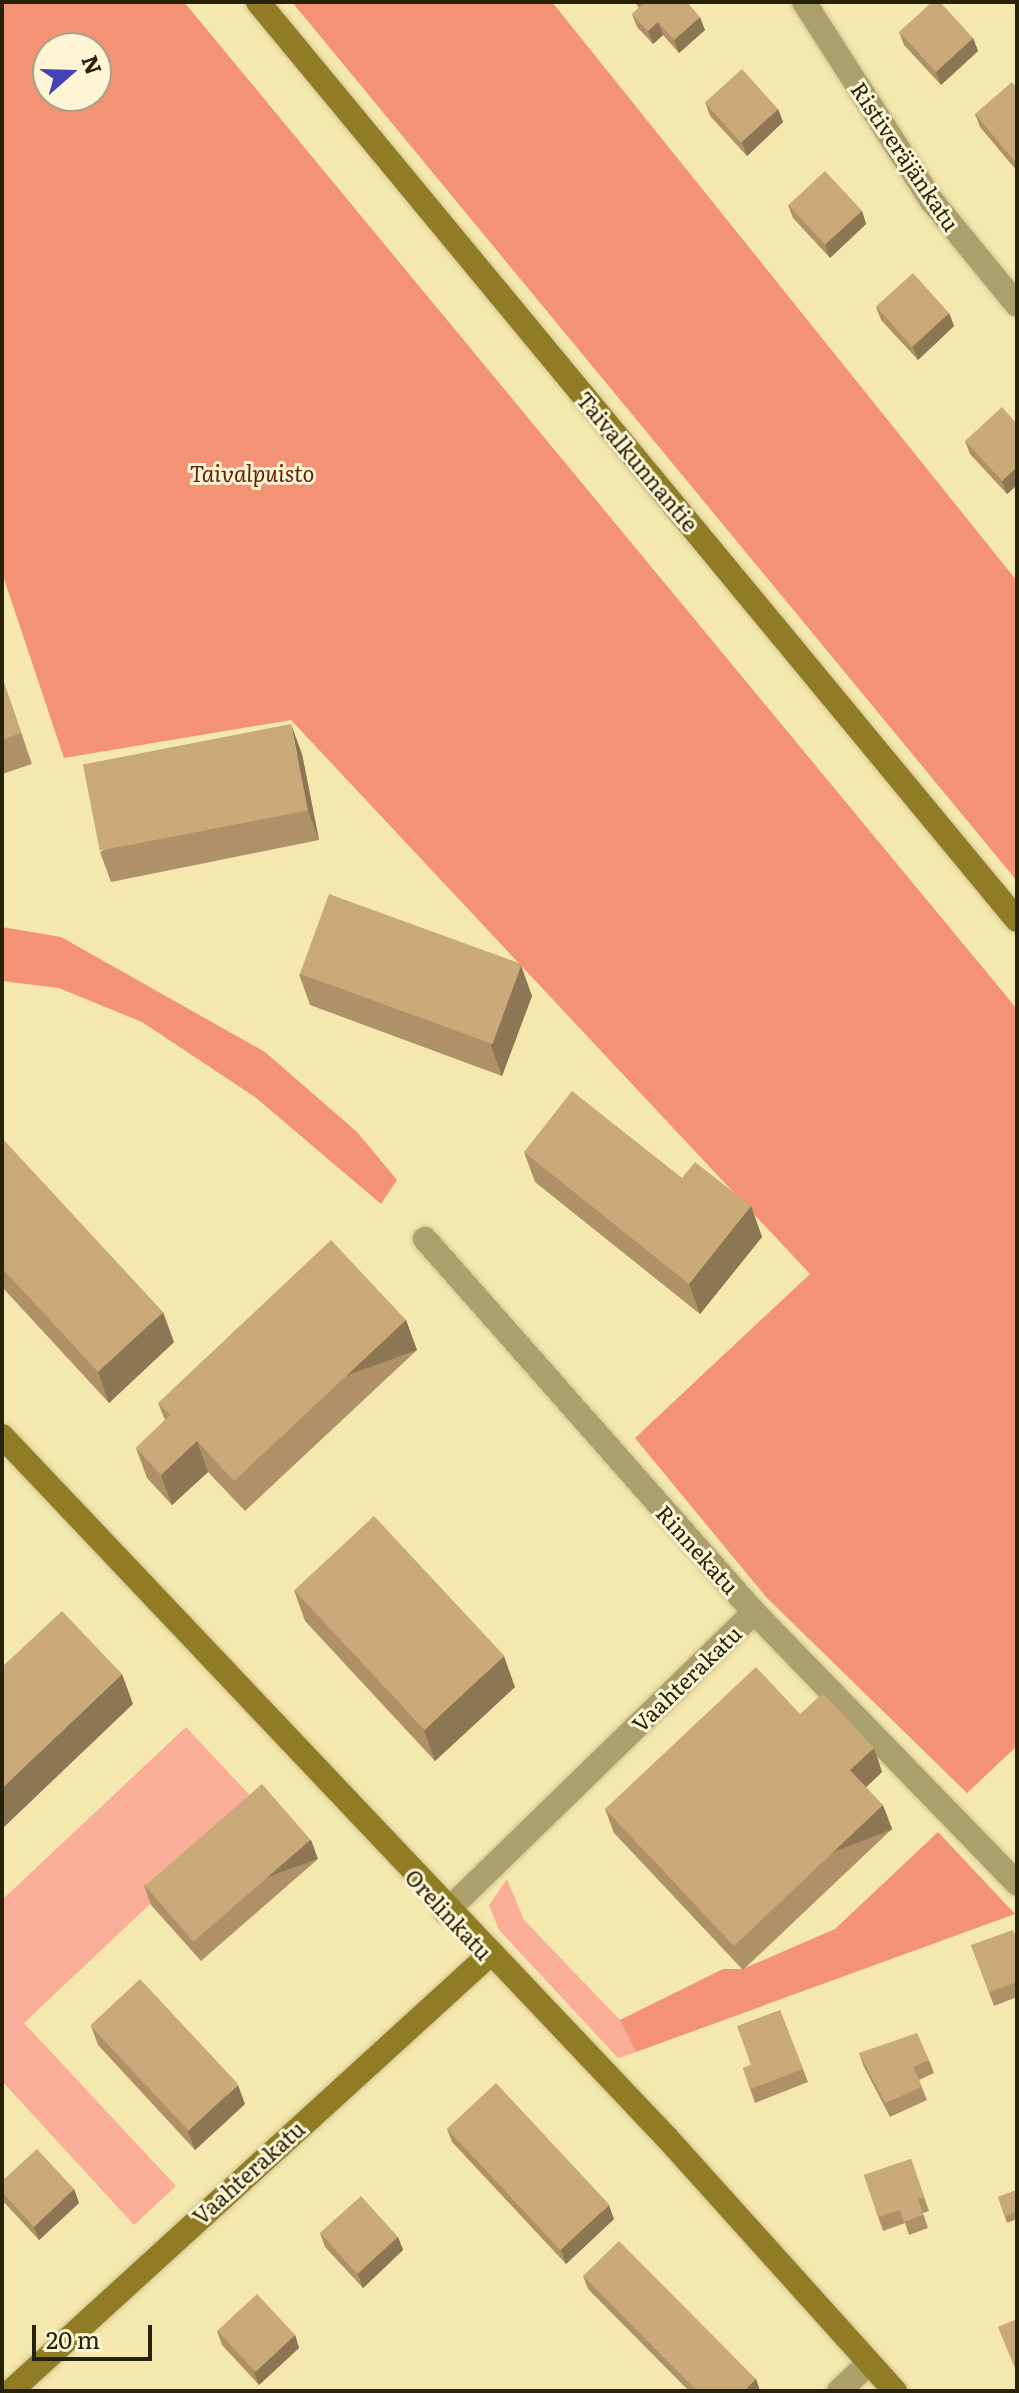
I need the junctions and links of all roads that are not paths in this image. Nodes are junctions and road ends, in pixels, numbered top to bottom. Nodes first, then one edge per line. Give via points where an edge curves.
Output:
1 (258, 2) edge
2 (804, 2) edge
3 (1017, 305) edge
4 (1017, 920) edge
5 (425, 1239) dead end
6 (2, 1436) edge
7 (754, 1612) junction
8 (1017, 1883) edge
9 (446, 1912) junction
10 (488, 1956) junction
11 (869, 2363) junction
12 (11, 2391) edge
13 (839, 2391) edge
14 (895, 2391) edge

1 - 4 street, Taivalkunnantie
2 - 3 street, Ristiveräjänkatu via 932,201
5 - 7 street, Rinnekatu
6 - 9 street, Orelinkatu
7 - 8 street, Rinnekatu
7 - 9 street, Vaahterakatu
9 - 10 street, Orelinkatu
10 - 11 street, Orelinkatu via 667,2138
10 - 12 street, Vaahterakatu
11 - 13 street
11 - 14 street, Orelinkatu

